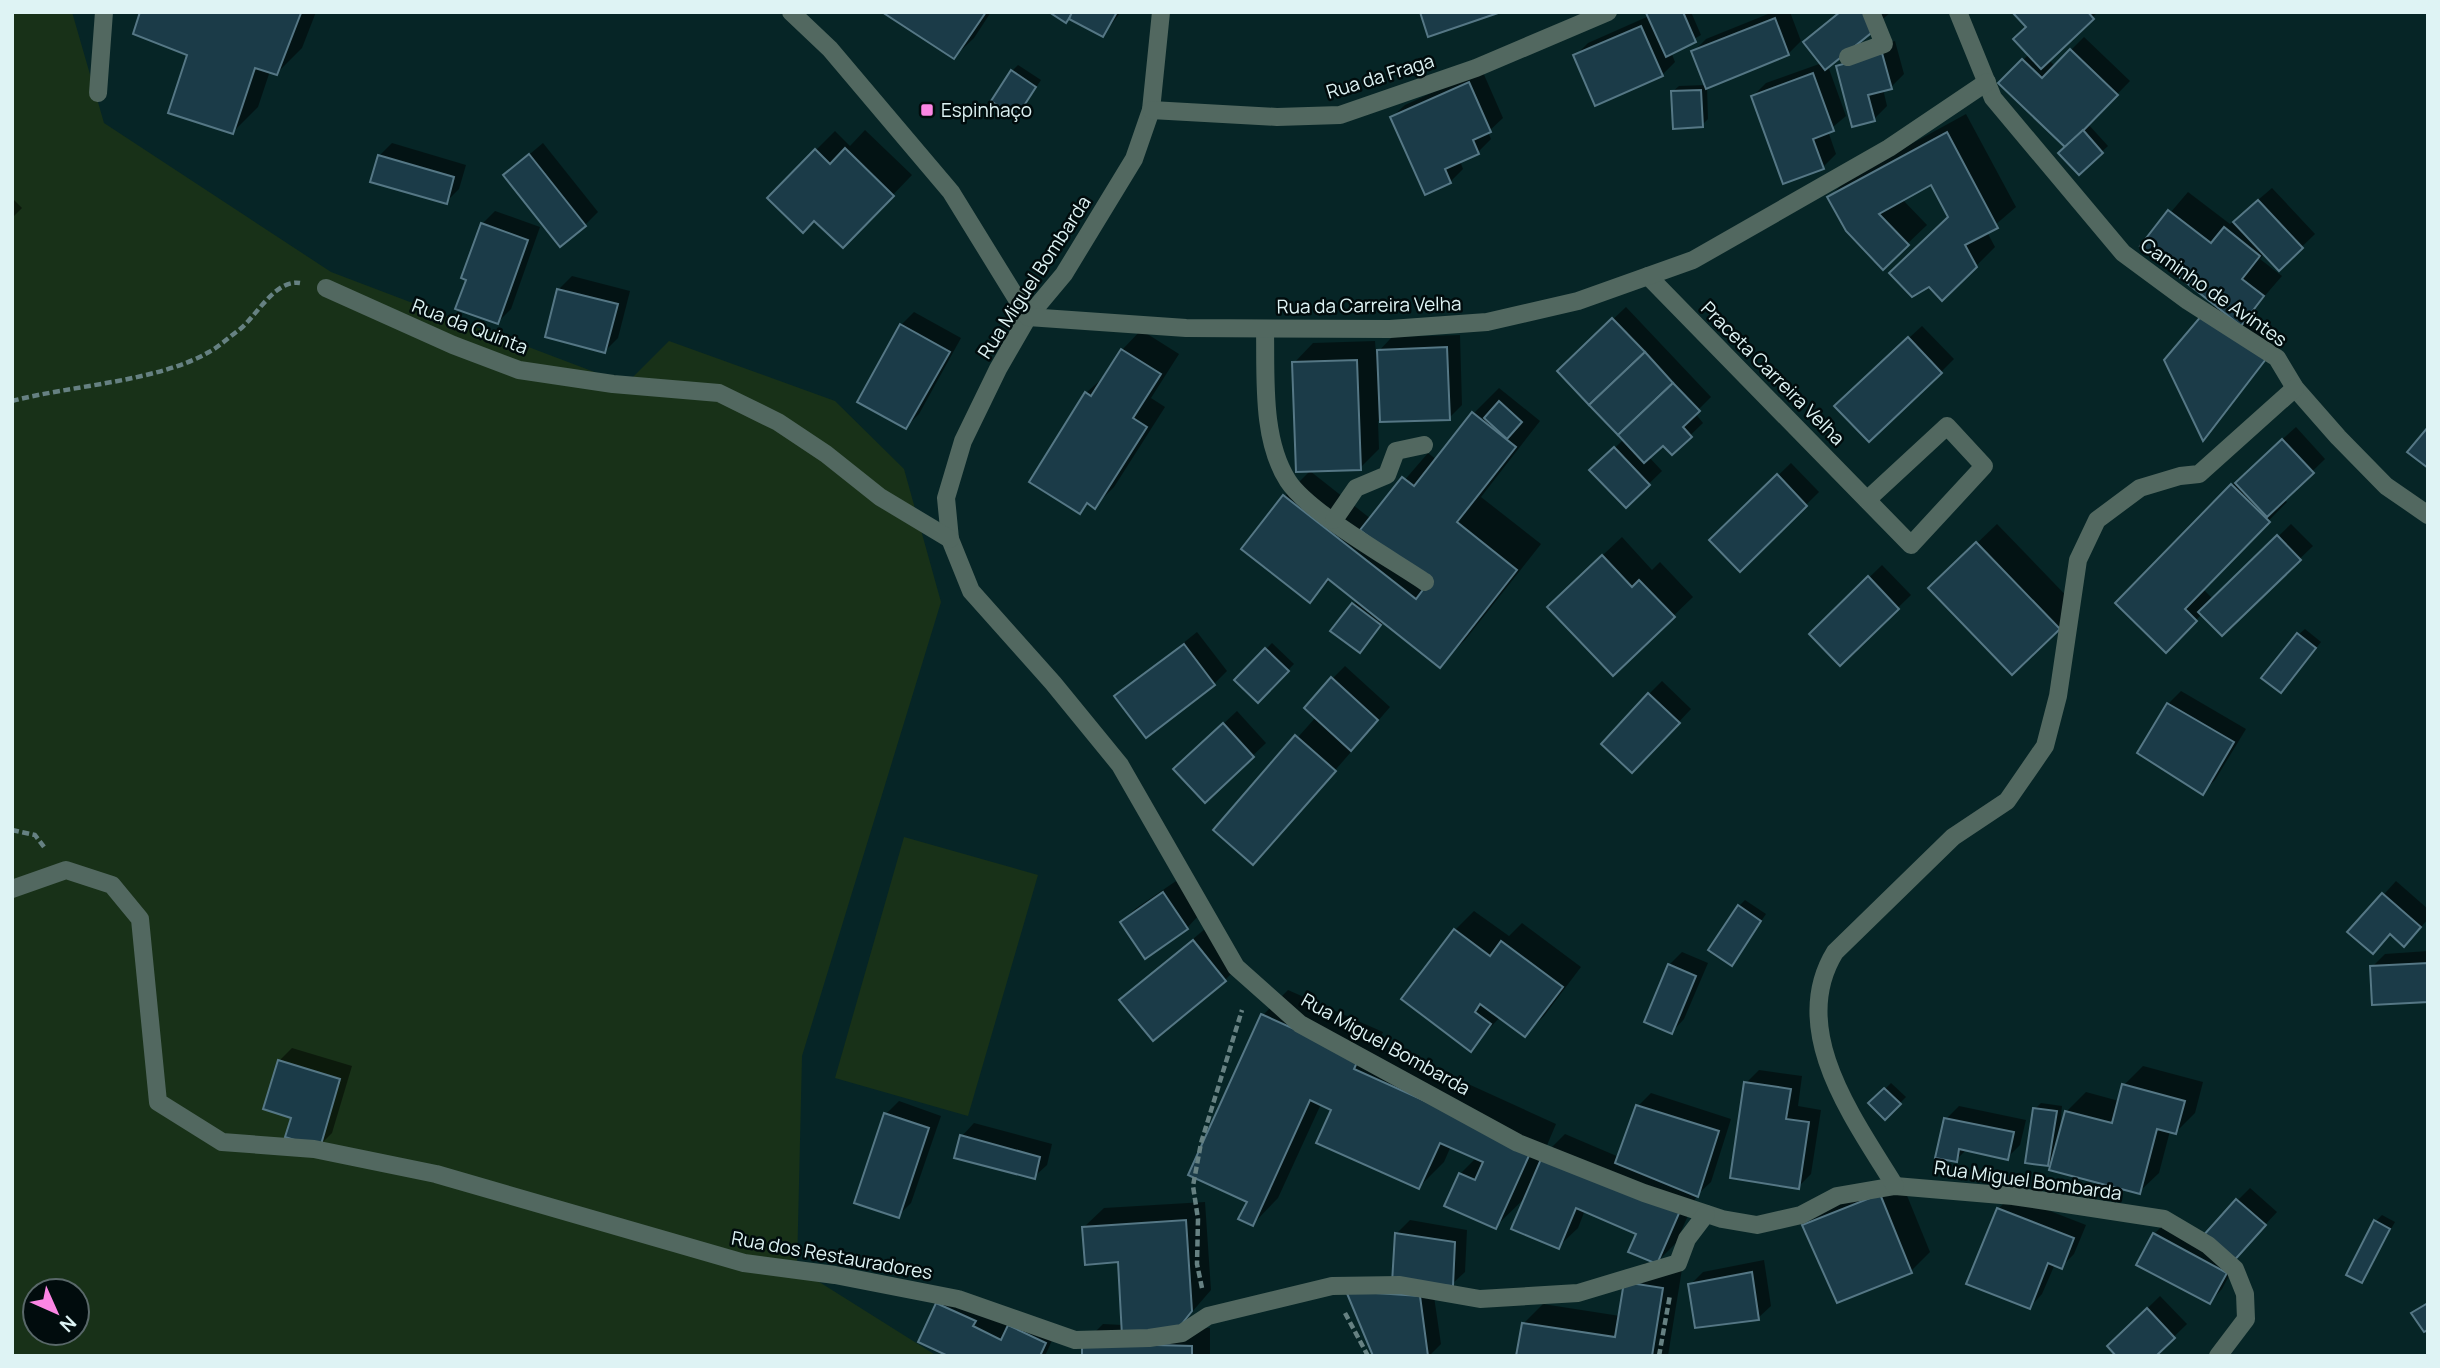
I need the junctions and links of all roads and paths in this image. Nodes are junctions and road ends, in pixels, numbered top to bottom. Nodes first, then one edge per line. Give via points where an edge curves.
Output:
1 (104, 12) edge
2 (791, 12) edge
3 (1161, 12) edge
4 (1608, 12) edge
5 (1871, 12) edge
6 (1958, 12) edge
7 (1849, 57) dead end
8 (1987, 82) junction
9 (99, 93) dead end
10 (1151, 110) junction
11 (1648, 276) junction
12 (326, 288) joint
13 (1028, 317) junction
14 (1265, 329) junction
15 (2295, 388) junction
16 (12, 401) edge
17 (1424, 445) dead end
18 (1868, 499) junction
19 (2428, 514) edge
20 (1334, 520) junction
21 (950, 540) junction
22 (1425, 582) dead end
23 (12, 890) edge
24 (1250, 982) junction
25 (1895, 1186) junction
26 (1706, 1214) junction
27 (1678, 1263) junction
28 (1332, 1286) junction
29 (1208, 1316) junction
30 (1367, 1356) edge
31 (1659, 1356) edge
32 (2218, 1356) edge

1 - 9 street
2 - 13 street via 830,49 951,191
3 - 10 street, Rua Miguel Bombarda
4 - 10 street, Rua da Fraga via 1476,68 1340,115 1277,117
5 - 7 street via 1884,44
6 - 8 street, Caminho de Avintes
8 - 11 street, Rua da Carreira Velha via 1889,148 1693,260
8 - 15 street, Caminho de Avintes via 2002,109 2123,253 2277,358
10 - 13 street, Rua Miguel Bombarda via 1134,159 1063,274
11 - 14 street, Rua da Carreira Velha via 1578,301 1487,323
11 - 18 street, Praceta Carreira Velha
12 - 16 path via 294,282 274,293 251,321 208,353 170,367
12 - 21 street, Rua da Quinta via 519,370 719,393 778,422 880,497
13 - 14 street, Rua da Carreira Velha
13 - 21 street, Rua Miguel Bombarda via 963,441 946,498
14 - 20 street via 1267,394 1278,460 1306,502
15 - 19 street, Caminho de Avintes via 2386,486
15 - 25 street via 2199,474 2140,488 2097,520 2078,560 2058,696 2045,746 2007,801 1953,836 1835,952 1822,973 1817,1002 1827,1069
17 - 20 street via 1396,451 1387,475 1356,488
18 - 18 street, Praceta Carreira Velha via 1911,545 1984,466 1947,426
20 - 22 street
21 - 24 street, Rua Miguel Bombarda via 971,591 1120,765 1236,967
23 - 29 street, Rua dos Restauradores via 66,870 112,885 140,919 158,1101 222,1142 314,1149 436,1174 744,1263 958,1299 1075,1340 1182,1333
24 - 26 street, Rua Miguel Bombarda via 1300,1024 1518,1143
24 - 29 path via 1201,1143 1193,1186 1197,1264
25 - 26 street, Rua Miguel Bombarda via 1838,1196 1801,1214 1757,1225
25 - 32 street, Rua Miguel Bombarda via 2013,1196 2164,1219 2208,1245 2235,1269 2245,1294 2246,1319
26 - 27 street via 1687,1239
27 - 28 street, Rua dos Restauradores via 1578,1293 1480,1299 1400,1285
27 - 31 path
28 - 29 street, Rua dos Restauradores
28 - 30 path

